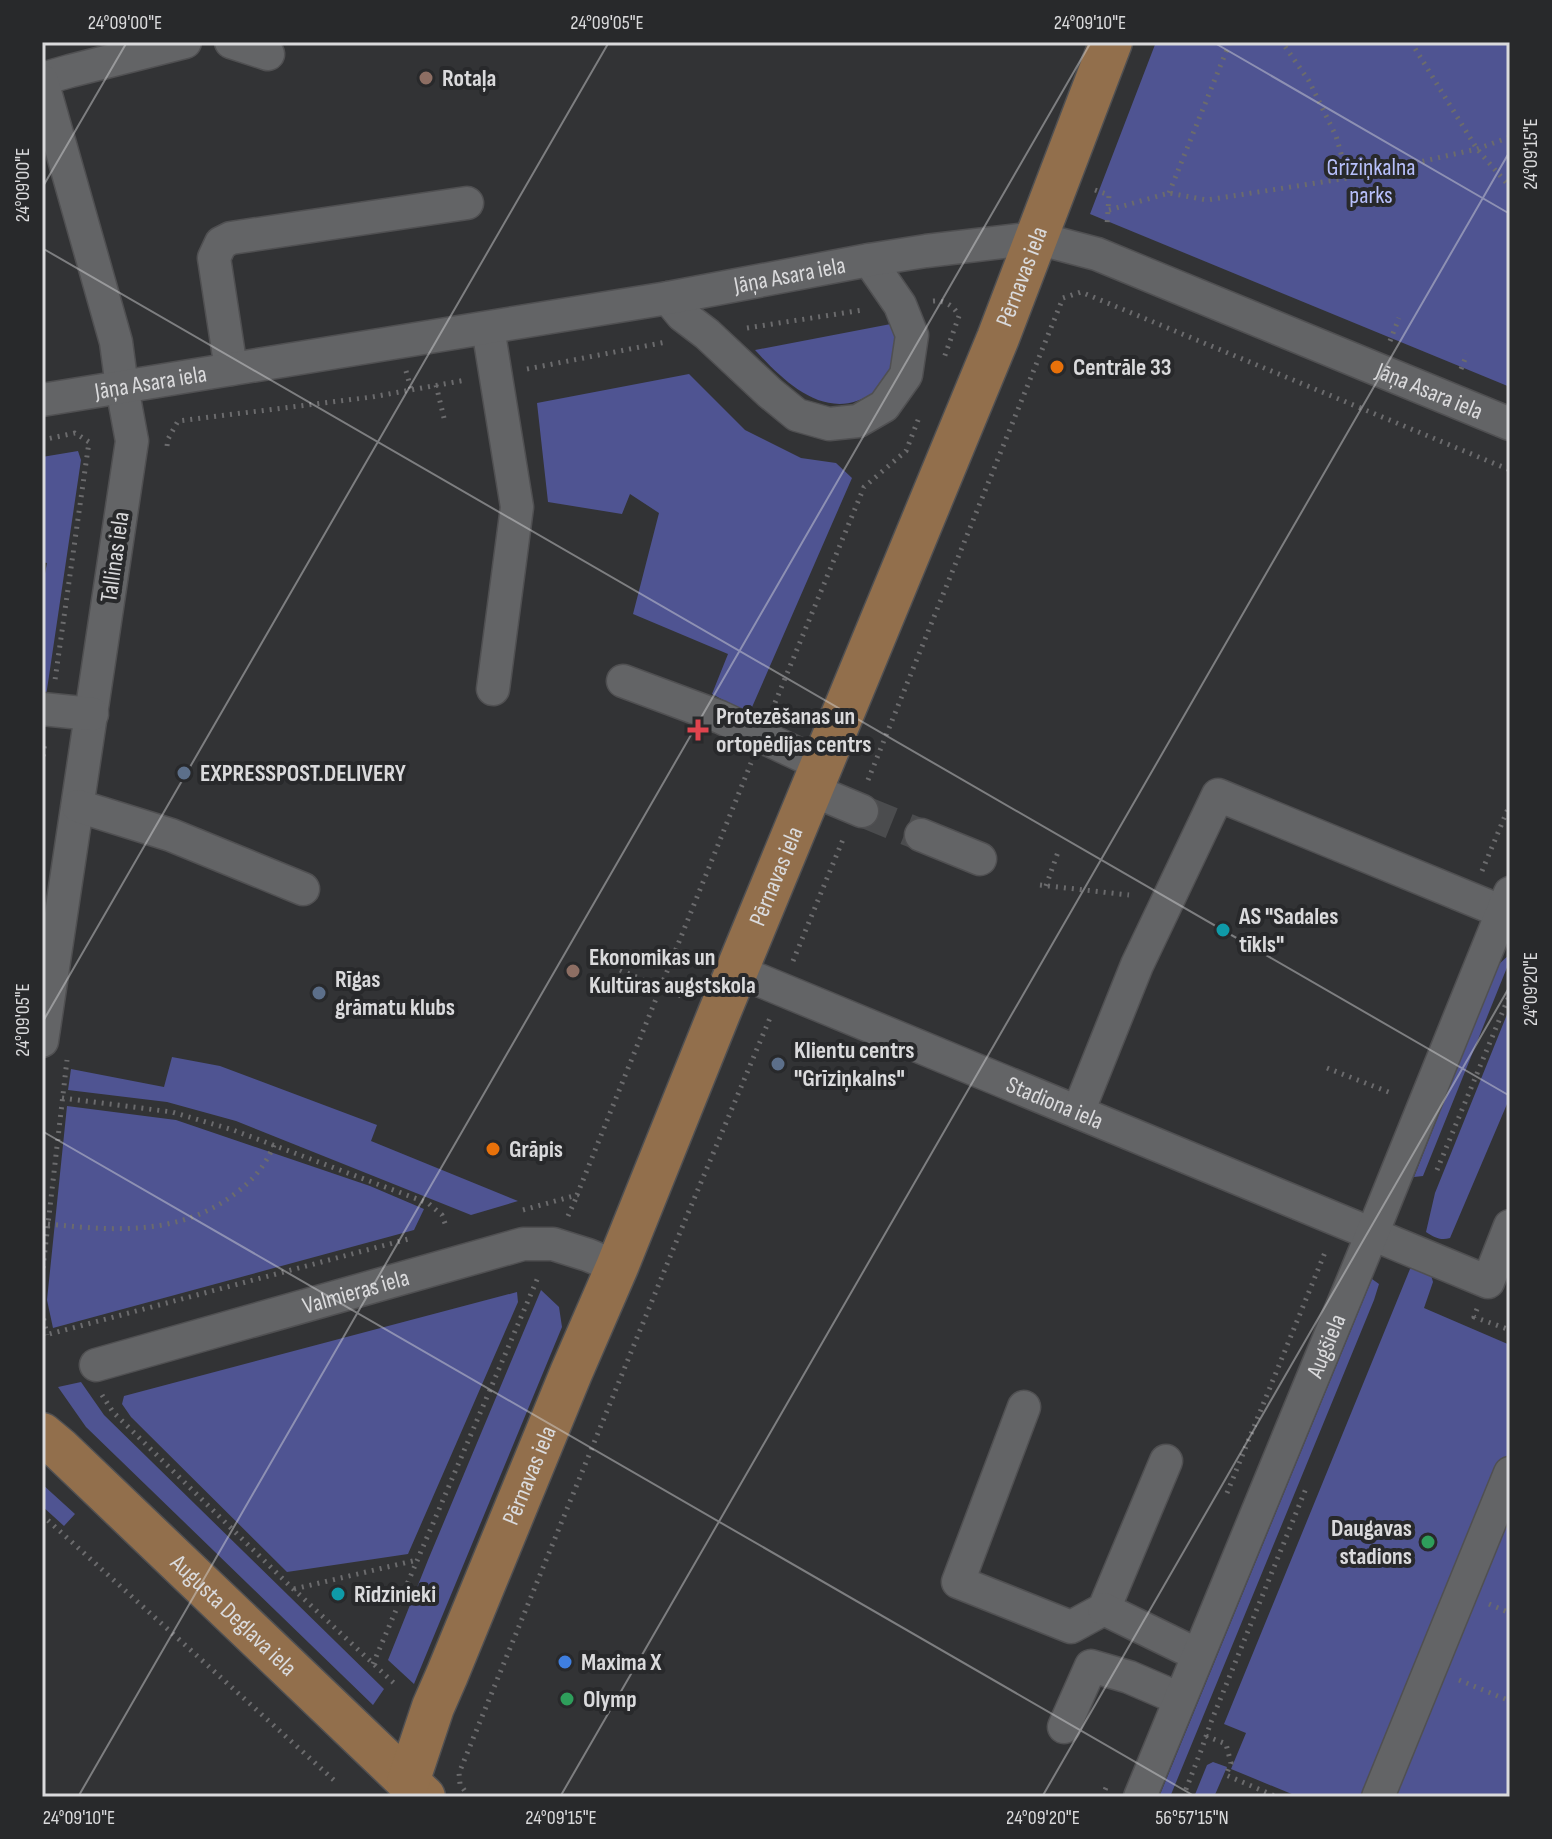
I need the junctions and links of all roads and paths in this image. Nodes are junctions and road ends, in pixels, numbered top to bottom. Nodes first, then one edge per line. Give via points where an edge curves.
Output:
1 (185, 42) edge
2 (231, 42) edge
3 (1111, 42) edge
4 (1230, 42) edge
5 (1279, 42) edge
6 (1411, 42) edge
7 (268, 54) dead end
8 (42, 80) edge
9 (1510, 137) edge
10 (1477, 149) junction
11 (1348, 178) junction
12 (1082, 185) dead end
13 (1510, 187) edge
14 (1169, 193) junction
15 (467, 203) dead end
16 (1109, 210) junction
17 (1106, 233) dead end
18 (1036, 238) junction
19 (869, 260) junction
20 (668, 298) junction
21 (900, 305) junction
22 (1399, 318) dead end
23 (488, 328) junction
24 (707, 334) junction
25 (1386, 349) dead end
26 (1467, 354) dead end
27 (941, 364) dead end
28 (231, 369) junction
29 (497, 375) junction
30 (1457, 377) dead end
31 (436, 385) junction
32 (122, 387) junction
33 (42, 400) edge
34 (923, 407) dead end
35 (444, 418) dead end
36 (1510, 424) edge
37 (168, 439) dead end
38 (42, 440) edge
39 (1510, 470) edge
40 (623, 681) dead end
41 (493, 689) dead end
42 (46, 709) edge
43 (92, 714) junction
44 (762, 736) junction
45 (42, 764) edge
46 (817, 778) junction
47 (78, 806) junction
48 (859, 810) junction
49 (921, 835) tunnel mouth
50 (1058, 852) dead end
51 (980, 859) dead end
52 (303, 889) dead end
53 (1129, 895) dead end
54 (1507, 906) edge
55 (737, 971) junction
56 (782, 990) junction
57 (1510, 994) edge
58 (42, 1041) edge
59 (1327, 1068) dead end
60 (1391, 1093) dead end
61 (62, 1098) dead end
62 (1078, 1112) junction
63 (274, 1145) junction
64 (1434, 1176) dead end
65 (577, 1195) junction
66 (519, 1210) dead end
67 (48, 1224) dead end
68 (1510, 1226) edge
69 (447, 1229) dead end
70 (1372, 1234) junction
71 (417, 1237) dead end
72 (553, 1244) junction
73 (617, 1267) junction
74 (42, 1311) edge
75 (44, 1336) edge
76 (96, 1365) dead end
77 (1024, 1407) dead end
78 (113, 1412) dead end
79 (42, 1434) edge
80 (1166, 1461) dead end
81 (1510, 1473) edge
82 (1312, 1474) dead end
83 (42, 1515) edge
84 (417, 1560) junction
85 (293, 1589) junction
86 (1104, 1609) junction
87 (1198, 1655) junction
88 (373, 1664) junction
89 (1430, 1668) junction
90 (397, 1686) dead end
91 (1180, 1699) junction
92 (1510, 1701) edge
93 (1064, 1727) dead end
94 (1206, 1736) junction
95 (336, 1782) dead end
96 (412, 1792) edge
97 (469, 1797) edge
98 (1140, 1797) edge
99 (1183, 1797) edge
100 (1277, 1797) edge
101 (1378, 1797) edge

1 - 8 street
2 - 7 street
3 - 18 main road, Pērnavas iela
4 - 14 path
5 - 11 path via 1309,81 1336,136
6 - 10 path
8 - 32 street, Tallinas iela via 116,342
9 - 10 path
10 - 11 path
10 - 13 path
11 - 14 path via 1207,200
12 - 16 path via 1109,195
14 - 16 path
15 - 28 street via 221,243 214,258
16 - 17 path
18 - 19 street, Jāņa Asara iela
18 - 36 street, Jāņa Asara iela via 1097,254
18 - 46 main road, Pērnavas iela
19 - 20 street, Jāņa Asara iela
19 - 21 street
20 - 23 street, Jāņa Asara iela
20 - 24 street
21 - 24 path
21 - 24 street via 912,335 906,375 884,406 858,421 829,424 797,415
21 - 27 path via 938,300 956,309 959,320
22 - 25 path
23 - 28 street, Jāņa Asara iela
23 - 29 street
24 - 29 path
26 - 30 path
28 - 32 street, Jāņa Asara iela
29 - 31 path
29 - 41 street via 517,507
31 - 35 path
31 - 37 path via 178,421
32 - 33 street, Jāņa Asara iela
32 - 43 street, Tallinas iela via 132,441
34 - 44 path via 906,451 864,487
38 - 42 path via 75,433 89,442
39 - 48 path via 1081,292 1063,298
40 - 44 street
42 - 43 street
42 - 45 path
43 - 47 street, Tallinas iela
44 - 46 street
44 - 65 path
46 - 48 street
46 - 55 main road, Pērnavas iela
47 - 52 street via 171,835
47 - 58 street, Tallinas iela
48 - 56 path
49 - 51 street
50 - 53 path via 1043,886
54 - 62 street via 1460,893 1218,795 1137,965
54 - 70 street, Augšiela
55 - 56 street, Stadiona iela
55 - 73 main road, Pērnavas iela
56 - 62 street, Stadiona iela
56 - 97 path via 459,1773
57 - 64 path
59 - 60 path
61 - 63 path via 172,1112
62 - 70 street, Stadiona iela
63 - 67 path via 254,1179 222,1204 190,1219 146,1228
63 - 69 path via 428,1203 442,1215
65 - 66 path
65 - 72 path
68 - 70 street, Stadiona iela via 1488,1282
70 - 87 street, Augšiela
71 - 75 path
72 - 73 street, Valmieras iela
72 - 76 street, Valmieras iela via 523,1244
72 - 84 path
73 - 96 main road, Pērnavas iela via 433,1707
74 - 75 path
77 - 86 street via 958,1582 1071,1627
78 - 85 path
79 - 96 main road, Augusta Deglava iela
80 - 86 street
81 - 89 street
82 - 94 path
83 - 95 path
84 - 85 path
84 - 88 path
85 - 88 path
86 - 87 street
87 - 91 street, Augšiela
88 - 90 path
89 - 92 path
89 - 101 street
91 - 93 street via 1091,1666
91 - 98 street, Augšiela
94 - 99 path
94 - 100 path via 1226,1744 1232,1764 1226,1775

